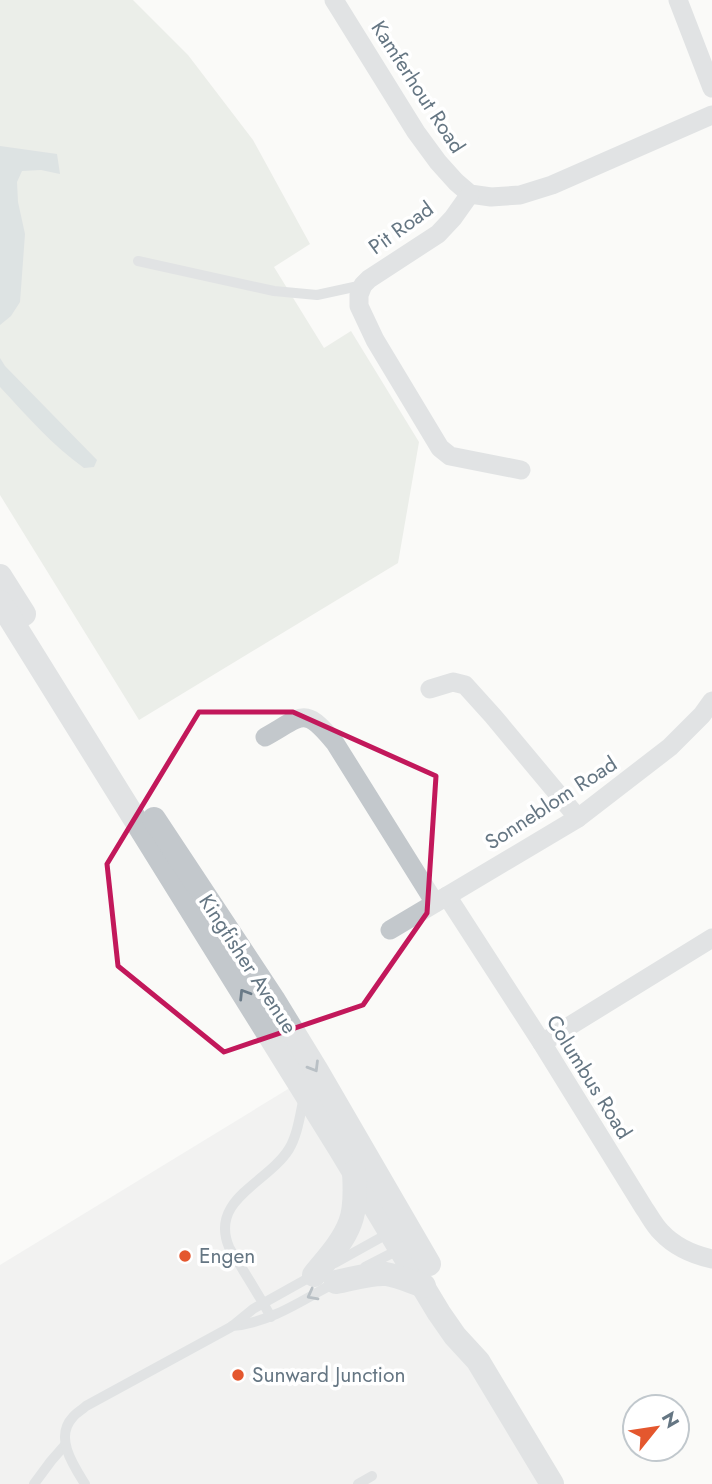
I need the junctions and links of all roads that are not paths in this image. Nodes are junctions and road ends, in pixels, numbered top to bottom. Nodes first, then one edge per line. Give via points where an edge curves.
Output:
1 (334, 0) edge
2 (678, 0) edge
3 (712, 88) edge
4 (712, 115) edge
5 (470, 194) junction
6 (138, 261) dead end
7 (363, 285) junction
8 (522, 470) dead end
9 (0, 576) edge
10 (0, 602) edge
11 (430, 689) dead end
12 (712, 701) edge
13 (265, 737) dead end
14 (578, 818) junction
15 (441, 899) junction
16 (390, 930) dead end
17 (712, 938) edge
18 (542, 1043) junction
19 (305, 1093) junction
20 (354, 1172) junction
21 (403, 1236) junction
22 (712, 1259) edge
23 (325, 1278) junction
24 (424, 1286) junction
25 (263, 1303) junction
26 (271, 1317) junction
27 (232, 1326) junction
28 (478, 1361) junction
29 (65, 1445) junction
30 (372, 1476) dead end
31 (33, 1483) edge
32 (85, 1484) edge
33 (358, 1484) edge
34 (552, 1484) edge

1 - 5 street, Kamferhout Road via 416,132
2 - 3 street
4 - 5 street via 552,185 520,195
5 - 7 street, Pit Road via 438,234
6 - 7 lane via 274,291 317,295
7 - 8 street, Pit Road via 359,306 375,340 440,448 450,456
9 -> 21 street, Kingfisher Avenue via 317,1071
19 -> 10 street, Kingfisher Avenue
11 - 14 street via 453,682 465,685
12 - 14 street, Sonneblom Road via 670,747
13 - 15 street via 301,717 309,717 323,729
14 - 15 street, Sonneblom Road
15 - 16 street, Sonneblom Road
15 - 18 street, Columbus Road
17 - 18 street
18 - 22 street, Columbus Road via 661,1232 676,1244
19 - 20 street, Kingfisher Avenue
19 - 25 lane via 288,1150 239,1196 224,1227 229,1247
20 - 21 street, Kingfisher Avenue
20 - 23 street via 351,1223
21 - 23 lane
21 - 23 lane
21 - 24 street, Kingfisher Avenue
21 - 28 street, Kingfisher Avenue via 470,1333
23 - 24 street via 385,1274
23 - 25 lane
23 -> 26 lane
24 - 28 street, Kingfisher Avenue via 455,1336
25 - 26 lane
25 - 27 lane
26 - 27 lane
27 - 29 lane via 86,1406 71,1418
28 - 34 street, Kingfisher Avenue
29 - 31 lane
29 - 32 lane
30 - 33 lane

